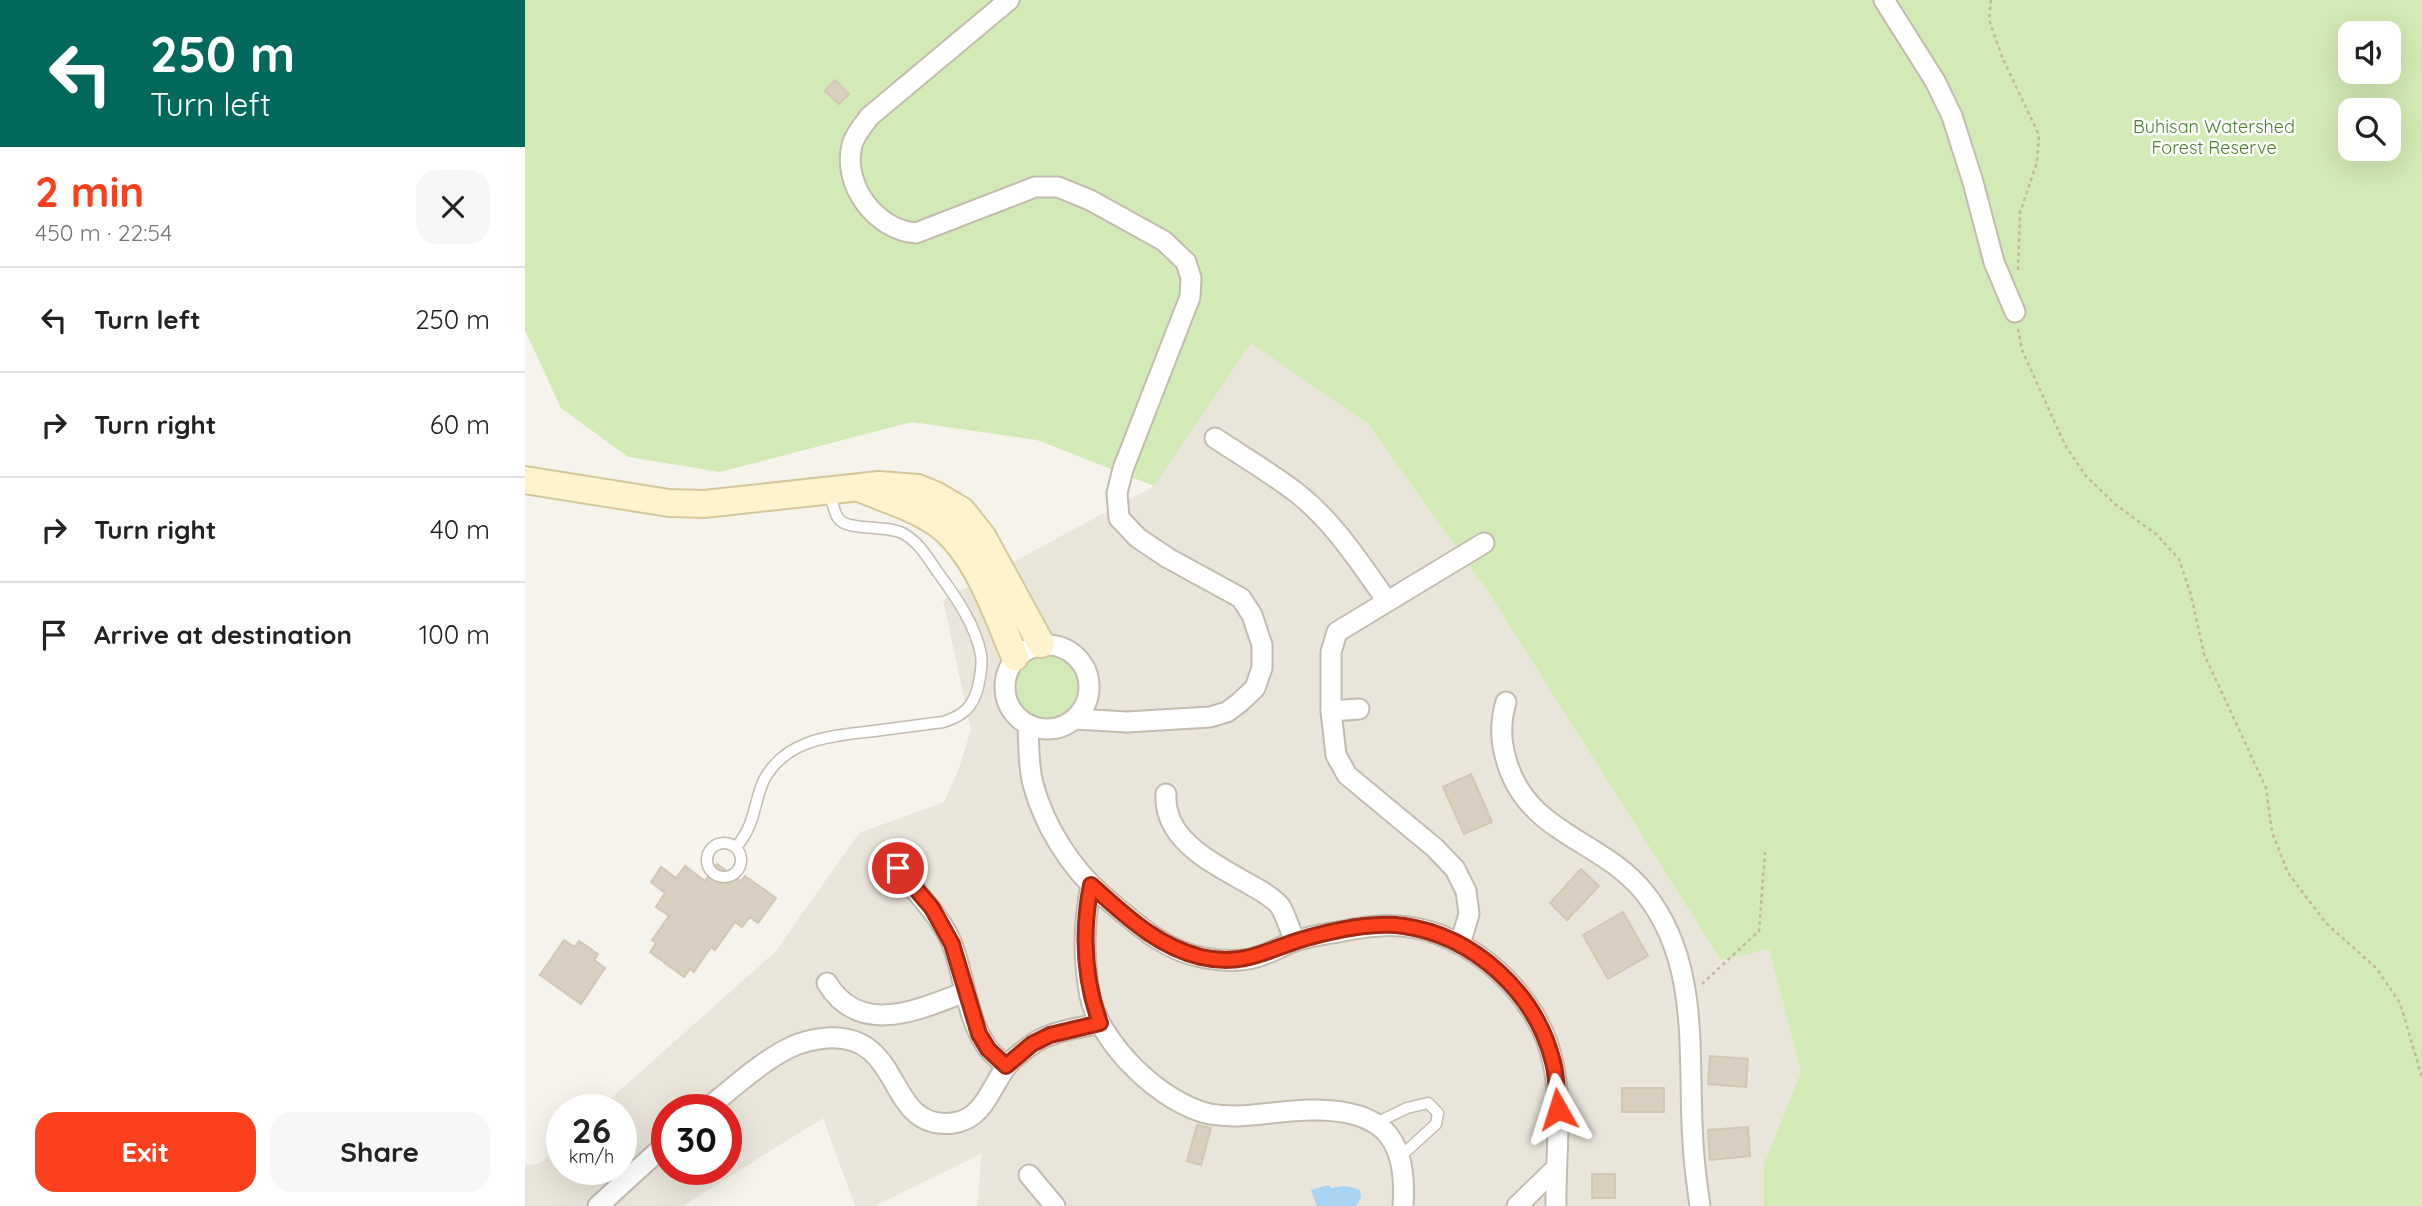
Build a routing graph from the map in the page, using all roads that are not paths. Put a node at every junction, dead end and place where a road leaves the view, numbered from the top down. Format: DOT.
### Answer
graph roads {
  1 [pos="1009,0"];
  2 [pos="1884,0"];
  3 [pos="2015,312"];
  4 [pos="1215,438"];
  5 [pos="525,480"];
  6 [pos="859,488"];
  7 [pos="829,490"];
  8 [pos="1484,543"];
  9 [pos="1387,601"];
  10 [pos="1041,644"];
  11 [pos="1015,657"];
  12 [pos="1506,702"];
  13 [pos="1359,709"];
  14 [pos="1331,711"];
  15 [pos="1075,719"];
  16 [pos="1028,726"];
  17 [pos="1166,794"];
  18 [pos="736,847"];
  19 [pos="891,854"];
  20 [pos="1091,885"];
  21 [pos="1295,941"];
  22 [pos="1460,944"];
  23 [pos="827,983"];
  24 [pos="965,992"];
  25 [pos="1100,1023"];
  26 [pos="1006,1066"];
  27 [pos="727,1094"];
  28 [pos="1375,1123"];
  29 [pos="1401,1156"];
  30 [pos="651,1158"];
  31 [pos="1555,1169"];
  32 [pos="1029,1175"];
  33 [pos="598,1206"];
  34 [pos="1055,1206"];
  35 [pos="1403,1206"];
  36 [pos="1517,1206"];
  37 [pos="1556,1206"];
  38 [pos="1700,1206"];
  1 -- 15 [label="street"];
  2 -- 3 [label="street"];
  4 -- 9 [label="street"];
  5 -- 7 [label="street"];
  6 -- 7 [label="street"];
  6 -- 10 [label="street"];
  6 -- 11 [label="street"];
  7 -- 18 [label="lane"];
  8 -- 9 [label="street"];
  9 -- 14 [label="street"];
  10 -- 11 [label="street"];
  10 -- 15 [label="street"];
  11 -- 16 [label="street"];
  12 -- 38 [label="street"];
  13 -- 14 [label="street"];
  14 -- 22 [label="street"];
  15 -- 16 [label="street"];
  16 -- 20 [label="street"];
  17 -- 21 [label="street"];
  19 -- 24 [label="street"];
  20 -- 21 [label="street"];
  20 -- 25 [label="street"];
  21 -- 22 [label="street"];
  22 -- 31 [label="street"];
  23 -- 24 [label="street"];
  24 -- 26 [label="street"];
  25 -- 26 [label="street"];
  25 -- 28 [label="street"];
  26 -- 27 [label="street"];
  28 -- 29 [label="street"];
  28 -- 29 [label="lane"];
  29 -- 35 [label="street"];
  30 -- 33 [label="street"];
  31 -- 36 [label="street"];
  31 -- 37 [label="street"];
  32 -- 34 [label="street"];
}
